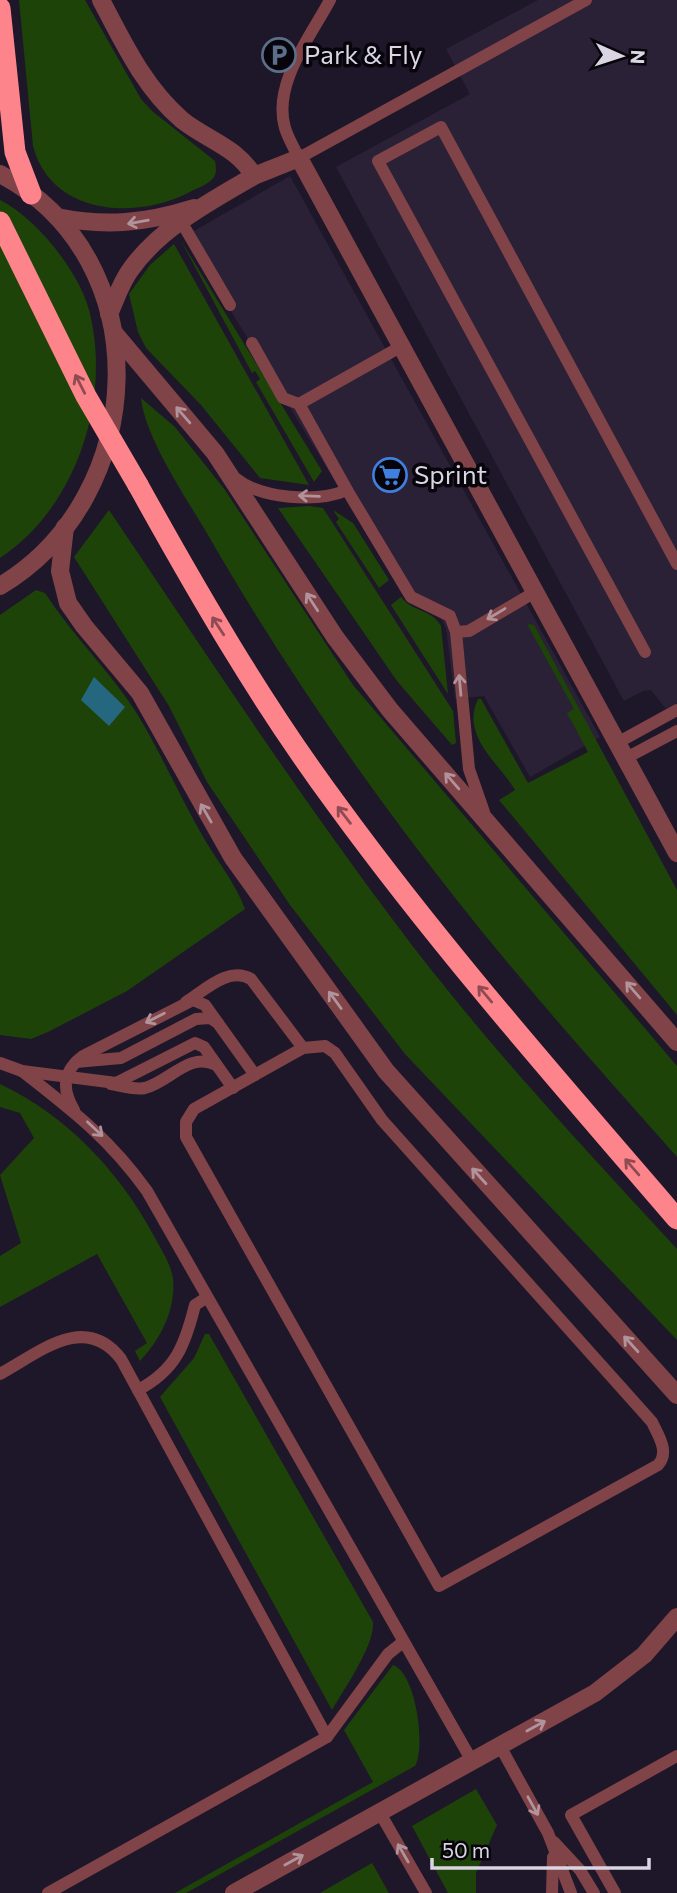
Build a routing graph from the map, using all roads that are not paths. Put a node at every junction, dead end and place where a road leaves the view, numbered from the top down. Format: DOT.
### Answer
graph roads {
  1 [pos="101,0"];
  2 [pos="338,0"];
  3 [pos="586,0"];
  4 [pos="327,6"];
  5 [pos="0,8"];
  6 [pos="299,158"];
  7 [pos="0,174"];
  8 [pos="254,176"];
  9 [pos="31,194"];
  10 [pos="204,205"];
  11 [pos="57,217"];
  12 [pos="0,222"];
  13 [pos="182,223"];
  14 [pos="230,305"];
  15 [pos="110,314"];
  16 [pos="115,334"];
  17 [pos="252,343"];
  18 [pos="402,346"];
  19 [pos="299,404"];
  20 [pos="230,474"];
  21 [pos="347,490"];
  22 [pos="65,527"];
  23 [pos="677,564"];
  24 [pos="0,586"];
  25 [pos="535,592"];
  26 [pos="456,632"];
  27 [pos="645,652"];
  28 [pos="677,710"];
  29 [pos="677,731"];
  30 [pos="622,750"];
  31 [pos="488,822"];
  32 [pos="677,853"];
  33 [pos="185,1002"];
  34 [pos="218,1023"];
  35 [pos="677,1042"];
  36 [pos="303,1048"];
  37 [pos="0,1063"];
  38 [pos="216,1065"];
  39 [pos="22,1071"];
  40 [pos="68,1071"];
  41 [pos="255,1076"];
  42 [pos="107,1083"];
  43 [pos="233,1088"];
  44 [pos="76,1113"];
  45 [pos="677,1219"];
  46 [pos="206,1297"];
  47 [pos="0,1374"];
  48 [pos="138,1391"];
  49 [pos="677,1395"];
  50 [pos="677,1617"];
  51 [pos="403,1642"];
  52 [pos="327,1737"];
  53 [pos="499,1746"];
  54 [pos="677,1756"];
  55 [pos="472,1761"];
  56 [pos="380,1813"];
  57 [pos="548,1833"];
  58 [pos="553,1846"];
  59 [pos="242,1891"];
  60 [pos="48,1893"];
  61 [pos="426,1893"];
  62 [pos="552,1893"];
  63 [pos="571,1893"];
  64 [pos="594,1893"];
  65 [pos="615,1893"];
  1 -- 8 [label="street"];
  2 -- 4 [label="lane"];
  3 -- 6 [label="lane"];
  4 -- 6 [label="lane"];
  5 -- 9 [label="highway"];
  6 -- 8 [label="street"];
  6 -- 18 [label="street"];
  7 -- 9 [label="street"];
  8 -- 10 [label="street"];
  9 -- 11 [label="street"];
  10 -- 11 [label="street, one-way"];
  10 -- 13 [label="street"];
  11 -- 15 [label="street"];
  45 -- 12 [label="highway, one-way, bridge"];
  13 -- 14 [label="lane"];
  13 -- 15 [label="street"];
  15 -- 16 [label="street"];
  20 -- 16 [label="street, one-way"];
  16 -- 22 [label="street"];
  17 -- 19 [label="lane"];
  18 -- 19 [label="lane"];
  18 -- 25 [label="street"];
  19 -- 21 [label="lane"];
  21 -- 20 [label="lane, one-way"];
  31 -- 20 [label="street, one-way"];
  21 -- 26 [label="lane"];
  22 -- 24 [label="street"];
  49 -- 22 [label="street, one-way"];
  23 -- 27 [label="lane"];
  25 -- 26 [label="lane, one-way"];
  25 -- 30 [label="street"];
  31 -- 26 [label="lane, one-way"];
  28 -- 30 [label="lane"];
  29 -- 30 [label="lane"];
  30 -- 32 [label="street"];
  35 -- 31 [label="street, one-way"];
  33 -- 34 [label="lane"];
  33 -- 36 [label="lane"];
  33 -- 40 [label="lane, one-way"];
  34 -- 40 [label="lane"];
  34 -- 41 [label="lane"];
  36 -- 41 [label="lane"];
  36 -- 43 [label="lane"];
  37 -- 39 [label="lane"];
  38 -- 42 [label="lane"];
  38 -- 42 [label="lane"];
  38 -- 43 [label="lane"];
  39 -- 40 [label="lane"];
  39 -- 44 [label="lane"];
  40 -- 42 [label="lane"];
  40 -- 44 [label="lane"];
  41 -- 43 [label="lane"];
  44 -- 46 [label="lane, one-way"];
  46 -- 48 [label="lane"];
  46 -- 51 [label="lane"];
  47 -- 48 [label="lane"];
  48 -- 52 [label="lane"];
  53 -- 50 [label="street, one-way"];
  51 -- 52 [label="lane"];
  51 -- 55 [label="lane"];
  52 -- 60 [label="lane"];
  53 -- 55 [label="street"];
  53 -- 57 [label="lane, one-way"];
  54 -- 65 [label="lane"];
  55 -- 56 [label="street"];
  59 -- 56 [label="street, one-way"];
  61 -- 56 [label="lane, one-way"];
  57 -- 58 [label="lane"];
  57 -- 64 [label="lane"];
  58 -- 62 [label="lane"];
  58 -- 63 [label="lane"];
}
